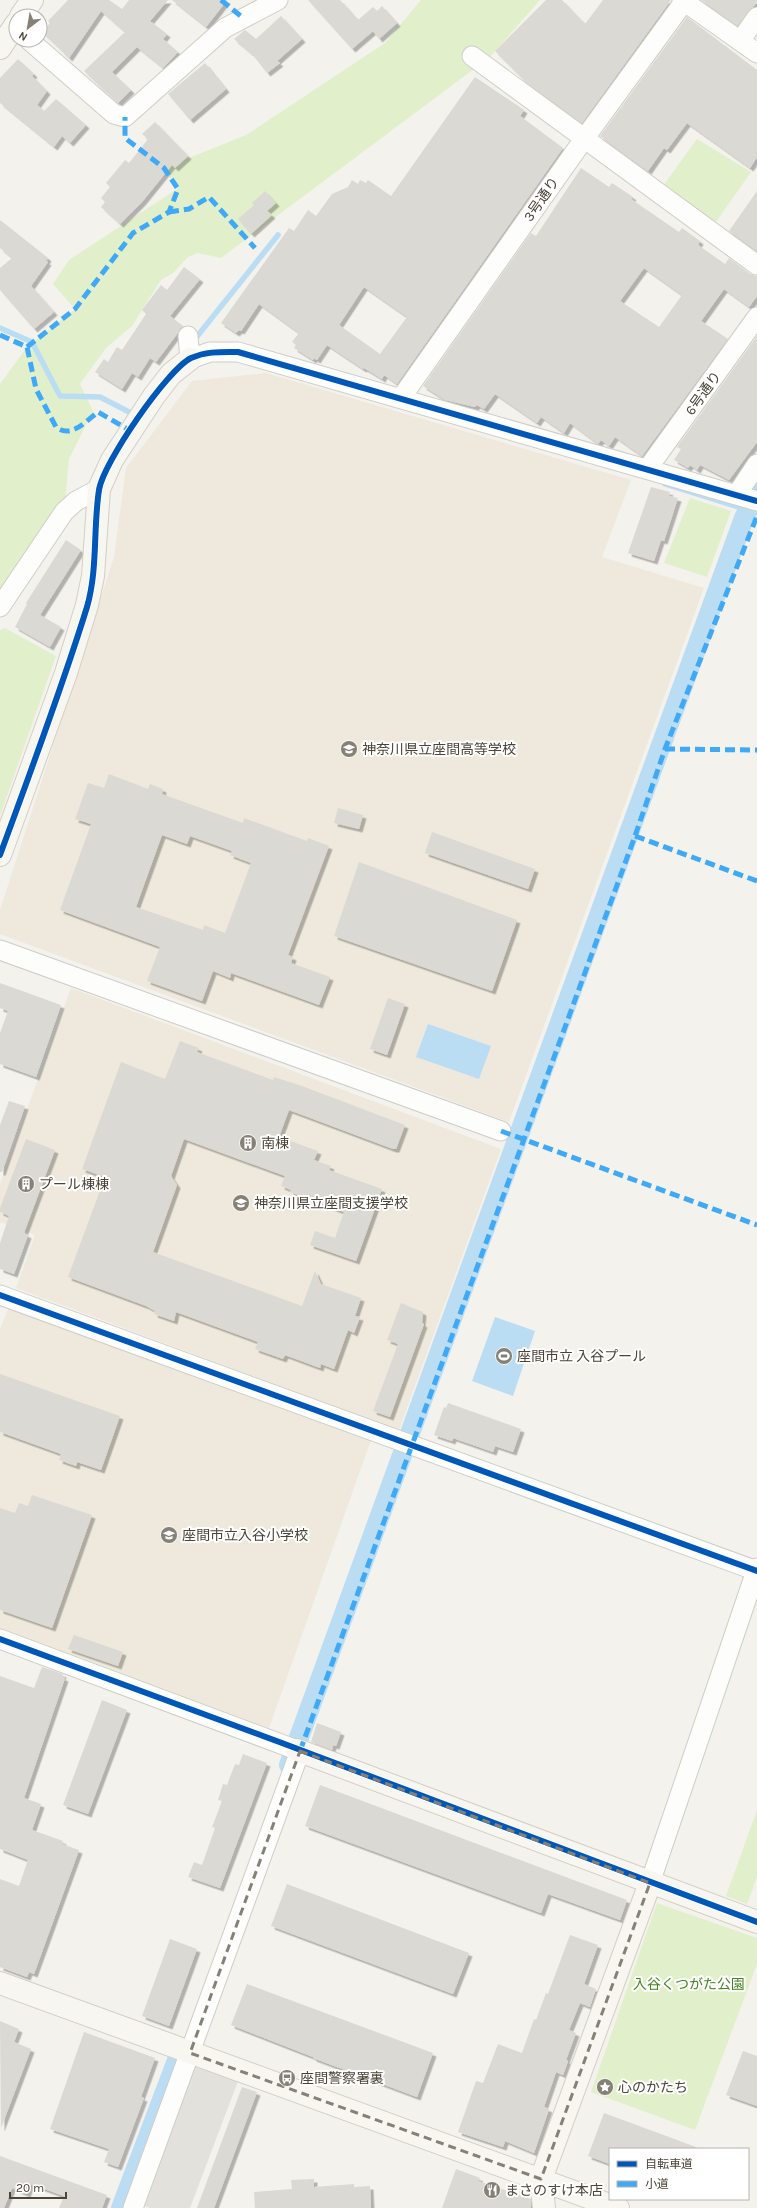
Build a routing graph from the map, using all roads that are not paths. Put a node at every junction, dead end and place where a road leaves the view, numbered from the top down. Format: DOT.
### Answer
graph roads {
  1 [pos="278,0"];
  2 [pos="683,1"];
  3 [pos="757,17"];
  4 [pos="8,39"];
  5 [pos="740,41"];
  6 [pos="0,48"];
  7 [pos="42,48"];
  8 [pos="757,53"];
  9 [pos="472,56"];
  10 [pos="584,139"];
  11 [pos="757,265"];
  12 [pos="757,317"];
  13 [pos="188,336"];
  14 [pos="190,359"];
  15 [pos="401,398"];
  16 [pos="757,464"];
  17 [pos="648,468"];
  18 [pos="99,489"];
  19 [pos="745,497"];
  20 [pos="0,607"];
  21 [pos="0,855"];
  22 [pos="0,950"];
  23 [pos="501,1131"];
  24 [pos="0,1295"];
  25 [pos="757,1570"];
  26 [pos="0,1639"];
  27 [pos="293,1748"];
  28 [pos="650,1883"];
  29 [pos="757,1922"];
  30 [pos="0,1983"];
  31 [pos="188,2052"];
  32 [pos="541,2179"];
  33 [pos="133,2208"];
  34 [pos="544,2208"];
  35 [pos="618,2208"];
  1 -- 7 [label="street"];
  2 -- 5 [label="street"];
  2 -- 10 [label="street, 3号通り"];
  3 -- 5 [label="street"];
  4 -- 6 [label="street"];
  5 -- 8 [label="street"];
  9 -- 10 [label="street"];
  10 -- 11 [label="street"];
  10 -- 15 [label="street, 3号通り"];
  12 -- 17 [label="street, 6号通り"];
  13 -- 14 [label="street"];
  14 -- 15 [label="street"];
  14 -- 18 [label="street"];
  15 -- 17 [label="street"];
  16 -- 19 [label="street"];
  17 -- 19 [label="street"];
  18 -- 20 [label="street"];
  18 -- 21 [label="street"];
  22 -- 23 [label="street"];
  24 -- 25 [label="street"];
  25 -- 28 [label="street"];
  26 -- 27 [label="street"];
  27 -- 28 [label="street"];
  27 -- 31 [label="street"];
  28 -- 29 [label="street"];
  28 -- 32 [label="street"];
  30 -- 31 [label="street"];
  31 -- 32 [label="street"];
  31 -- 33 [label="street"];
  32 -- 34 [label="street"];
  32 -- 35 [label="street"];
}
